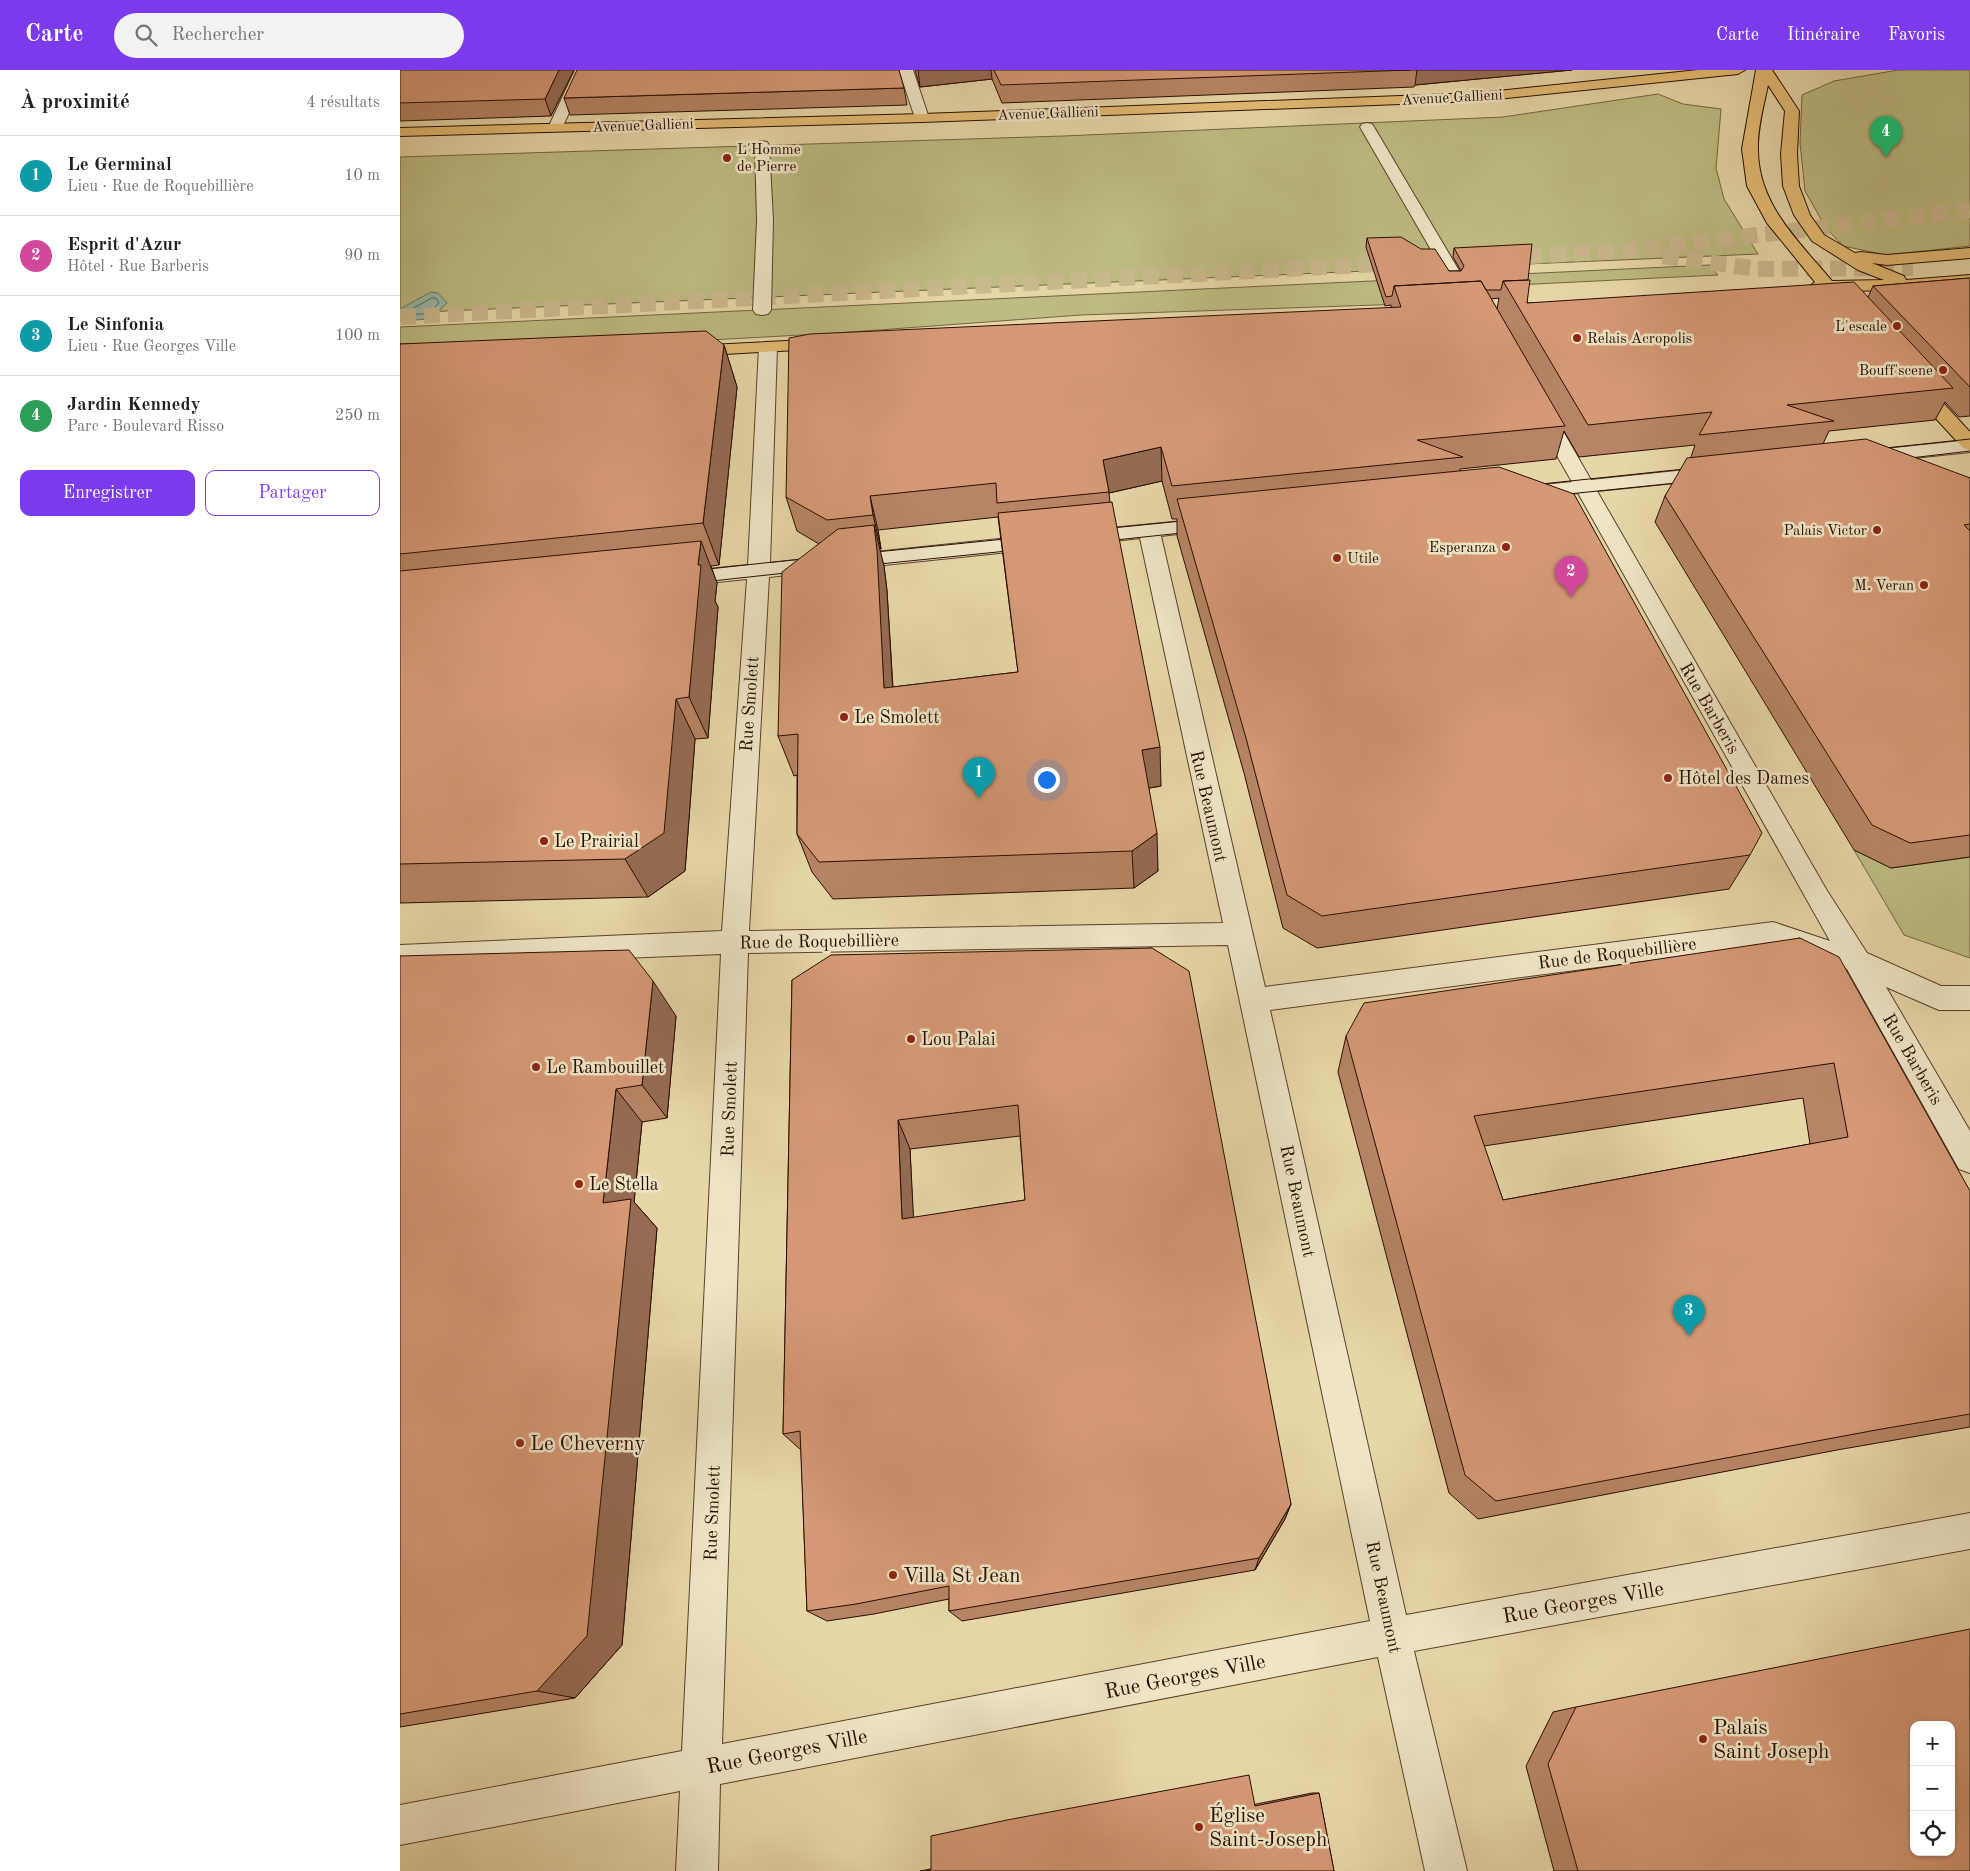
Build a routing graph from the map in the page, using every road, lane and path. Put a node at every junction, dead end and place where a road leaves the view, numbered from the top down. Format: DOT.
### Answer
graph roads {
  1 [pos="582,70"];
  2 [pos="906,70"];
  3 [pos="1738,70"];
  4 [pos="1764,70"];
  5 [pos="1698,72"];
  6 [pos="922,118"];
  7 [pos="1367,127"];
  8 [pos="554,128"];
  9 [pos="400,132"];
  10 [pos="762,145"];
  11 [pos="1839,250"];
  12 [pos="1970,253"];
  13 [pos="1970,263"];
  14 [pos="1454,274"];
  15 [pos="1911,276"];
  16 [pos="1970,280"];
  17 [pos="1826,285"];
  18 [pos="1798,286"];
  19 [pos="1845,308"];
  20 [pos="762,310"];
  21 [pos="842,343"];
  22 [pos="768,347"];
  23 [pos="668,352"];
  24 [pos="1904,372"];
  25 [pos="1533,398"];
  26 [pos="1970,445"];
  27 [pos="1851,458"];
  28 [pos="1732,471"];
  29 [pos="1584,486"];
  30 [pos="1505,494"];
  31 [pos="1238,522"];
  32 [pos="1148,531"];
  33 [pos="757,570"];
  34 [pos="658,581"];
  35 [pos="1238,934"];
  36 [pos="735,942"];
  37 [pos="400,956"];
  38 [pos="1857,961"];
  39 [pos="1970,998"];
  40 [pos="1254,1000"];
  41 [pos="1970,1159"];
  42 [pos="1970,1531"];
  43 [pos="1392,1636"];
  44 [pos="702,1767"];
  45 [pos="400,1825"];
  46 [pos="697,1871"];
  47 [pos="1446,1871"];
  1 -- 8 [label="street"];
  2 -- 6 [label="street"];
  3 -- 5 [label="main road, Avenue Gallieni"];
  4 -- 11 [label="main road"];
  4 -- 17 [label="main road"];
  5 -- 6 [label="main road, Avenue Gallieni"];
  6 -- 8 [label="main road, Avenue Gallieni"];
  7 -- 14 [label="street"];
  8 -- 9 [label="main road, Avenue Gallieni"];
  10 -- 20 [label="street"];
  11 -- 12 [label="main road"];
  11 -- 15 [label="main road"];
  13 -- 15 [label="main road"];
  15 -- 16 [label="main road"];
  15 -- 17 [label="main road"];
  17 -- 18 [label="main road"];
  17 -- 19 [label="main road"];
  21 -- 22 [label="main road"];
  22 -- 23 [label="main road"];
  22 -- 33 [label="street, Rue Smolett"];
  24 -- 26 [label="main road"];
  25 -- 29 [label="street, Rue Barberis"];
  26 -- 27 [label="street"];
  28 -- 29 [label="street"];
  29 -- 30 [label="street"];
  29 -- 38 [label="street, Rue Barberis"];
  31 -- 32 [label="street"];
  32 -- 33 [label="street"];
  32 -- 35 [label="street, Rue Beaumont"];
  33 -- 34 [label="street"];
  33 -- 36 [label="street, Rue Smolett"];
  35 -- 36 [label="street, Rue de Roquebillière"];
  35 -- 40 [label="street, Rue Beaumont"];
  36 -- 37 [label="street, Rue de Roquebillière"];
  36 -- 44 [label="street, Rue Smolett"];
  38 -- 39 [label="street, Rue de Roquebillière"];
  38 -- 40 [label="street, Rue de Roquebillière"];
  38 -- 41 [label="street, Rue Barberis"];
  40 -- 43 [label="street, Rue Beaumont"];
  42 -- 43 [label="street, Rue Georges Ville"];
  43 -- 44 [label="street, Rue Georges Ville"];
  43 -- 47 [label="street, Rue Beaumont"];
  44 -- 45 [label="street, Rue Georges Ville"];
  44 -- 46 [label="street, Rue Smolett"];
}
